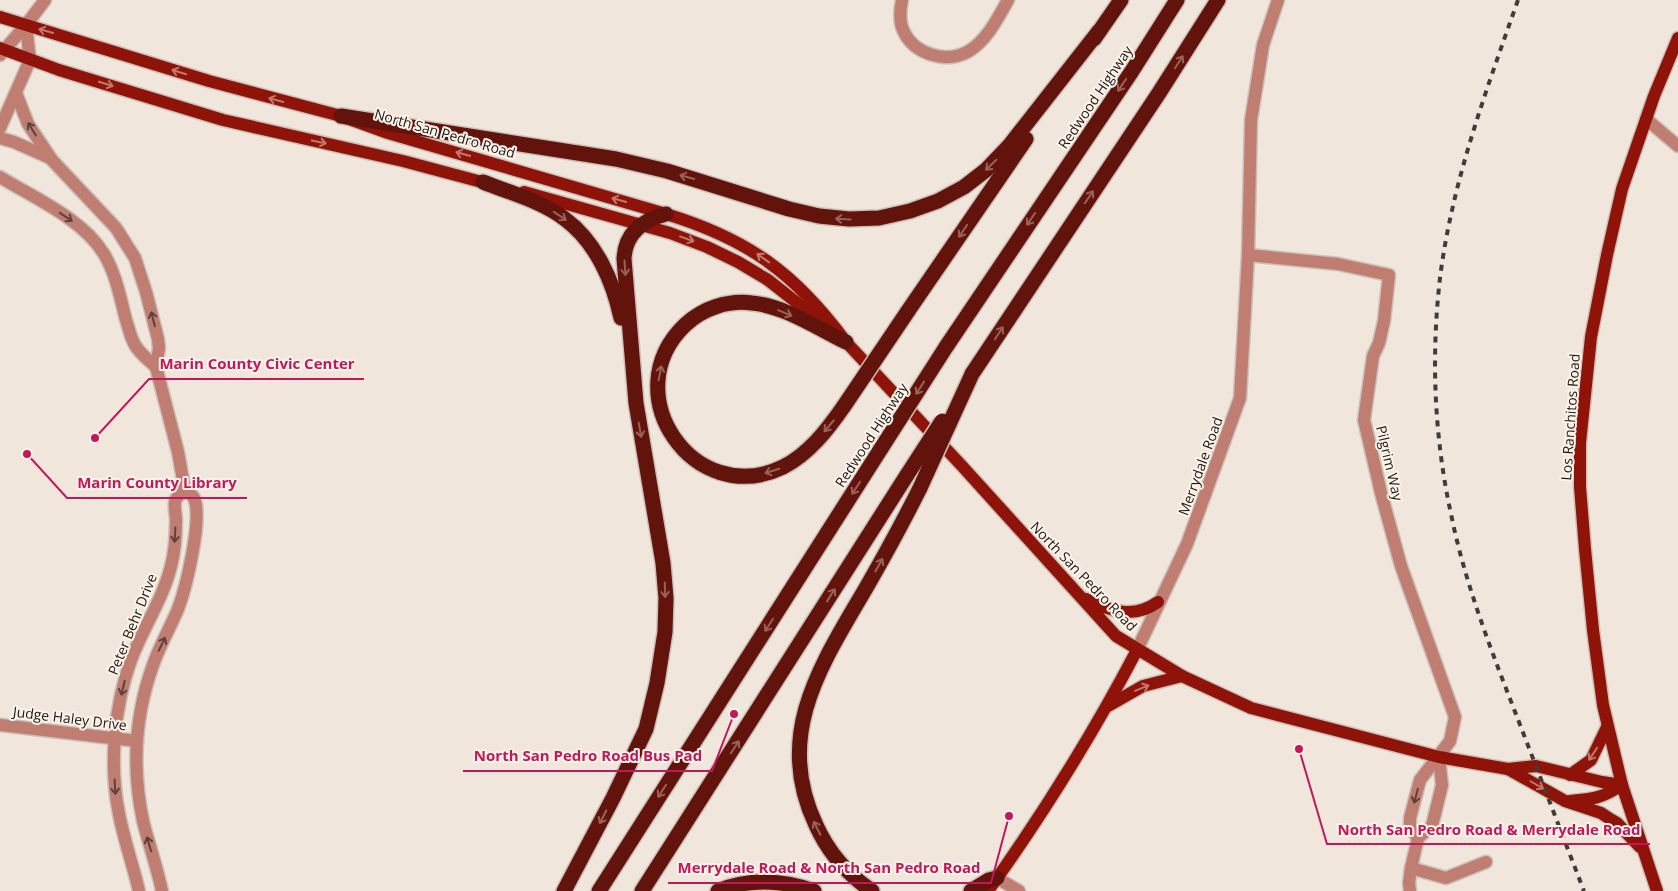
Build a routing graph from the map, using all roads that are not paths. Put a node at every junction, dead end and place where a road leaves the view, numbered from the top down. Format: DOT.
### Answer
graph roads {
  1 [pos="45,0"];
  2 [pos="902,0"];
  3 [pos="1008,0"];
  4 [pos="1121,0"];
  5 [pos="1177,0"];
  6 [pos="1218,0"];
  7 [pos="1278,0"];
  8 [pos="0,17"];
  9 [pos="26,25"];
  10 [pos="1099,32"];
  11 [pos="1678,38"];
  12 [pos="1,51"];
  13 [pos="30,60"];
  14 [pos="16,93"];
  15 [pos="340,116"];
  16 [pos="1646,119"];
  17 [pos="0,128"];
  18 [pos="0,138"];
  19 [pos="1678,146"];
  20 [pos="52,160"];
  21 [pos="0,177"];
  22 [pos="484,182"];
  23 [pos="666,214"];
  24 [pos="641,225"];
  25 [pos="1248,256"];
  26 [pos="846,342"];
  27 [pos="156,367"];
  28 [pos="972,374"];
  29 [pos="636,403"];
  30 [pos="185,491"];
  31 [pos="1078,594"];
  32 [pos="1158,602"];
  33 [pos="1137,650"];
  34 [pos="1182,676"];
  35 [pos="1106,708"];
  36 [pos="0,725"];
  37 [pos="1607,726"];
  38 [pos="116,738"];
  39 [pos="137,741"];
  40 [pos="1439,758"];
  41 [pos="1508,769"];
  42 [pos="1570,775"];
  43 [pos="1622,785"];
  44 [pos="1565,801"];
  45 [pos="1418,838"];
  46 [pos="1643,850"];
  47 [pos="1486,862"];
  48 [pos="1410,868"];
  49 [pos="997,878"];
  50 [pos="139,891"];
  51 [pos="162,891"];
  52 [pos="564,891"];
  53 [pos="598,891"];
  54 [pos="642,891"];
  55 [pos="718,891"];
  56 [pos="814,891"];
  57 [pos="872,891"];
  58 [pos="971,891"];
  59 [pos="988,891"];
  60 [pos="1019,891"];
  61 [pos="1410,891"];
  62 [pos="1658,891"];
  1 -- 9 [label="street"];
  2 -- 3 [label="street"];
  4 -- 10 [label="highway"];
  5 -- 53 [label="highway, Redwood Highway, one-way, bridge"];
  28 -- 6 [label="highway, one-way"];
  7 -- 25 [label="street, Merrydale Road"];
  8 -- 9 [label="main road, North San Pedro Road"];
  9 -- 12 [label="street"];
  9 -- 13 [label="street"];
  15 -- 9 [label="main road, North San Pedro Road, one-way"];
  10 -- 15 [label="highway, one-way"];
  10 -- 26 [label="highway, one-way, bridge"];
  11 -- 16 [label="main road, Los Ranchitos Road"];
  12 -- 13 [label="main road, North San Pedro Road"];
  13 -- 14 [label="street"];
  13 -- 22 [label="main road, North San Pedro Road, one-way"];
  14 -- 17 [label="street"];
  20 -- 14 [label="street, one-way"];
  23 -- 15 [label="main road, North San Pedro Road, one-way"];
  16 -- 19 [label="street"];
  16 -- 37 [label="main road, Los Ranchitos Road"];
  18 -- 20 [label="street"];
  27 -- 20 [label="street, one-way"];
  21 -- 27 [label="street, one-way"];
  22 -- 24 [label="main road, North San Pedro Road"];
  22 -- 29 [label="highway, one-way"];
  23 -- 24 [label="highway"];
  26 -- 23 [label="main road, North San Pedro Road, one-way"];
  24 -- 26 [label="main road, North San Pedro Road, one-way"];
  24 -- 29 [label="highway, one-way"];
  25 -- 32 [label="street, Merrydale Road"];
  25 -- 40 [label="street, Pilgrim Way"];
  26 -- 31 [label="main road, North San Pedro Road"];
  27 -- 30 [label="street"];
  54 -- 28 [label="highway, one-way, bridge"];
  57 -- 28 [label="highway, one-way, bridge"];
  29 -- 52 [label="highway, one-way"];
  30 -- 38 [label="street, Peter Behr Drive, one-way"];
  39 -- 30 [label="street, one-way"];
  31 -- 32 [label="main road"];
  31 -- 33 [label="main road, North San Pedro Road"];
  32 -- 33 [label="street, Merrydale Road"];
  33 -- 34 [label="main road, North San Pedro Road"];
  33 -- 35 [label="main road, Merrydale Road"];
  35 -- 34 [label="main road, one-way"];
  34 -- 40 [label="main road, North San Pedro Road"];
  35 -- 49 [label="main road, Merrydale Road"];
  36 -- 38 [label="street, Judge Haley Drive"];
  37 -- 42 [label="main road, one-way"];
  37 -- 43 [label="main road, Los Ranchitos Road"];
  38 -- 39 [label="street, Judge Haley Drive"];
  38 -- 50 [label="street, Peter Behr Drive, one-way"];
  51 -- 39 [label="street, one-way"];
  40 -- 41 [label="main road, North San Pedro Road"];
  40 -- 45 [label="street"];
  40 -- 45 [label="street, one-way"];
  41 -- 42 [label="main road, North San Pedro Road"];
  41 -- 44 [label="main road, North San Pedro Road, one-way"];
  42 -- 43 [label="main road, North San Pedro Road"];
  43 -- 44 [label="main road"];
  43 -- 46 [label="main road, Los Ranchitos Road"];
  44 -- 46 [label="main road, North San Pedro Road"];
  45 -- 48 [label="street"];
  46 -- 62 [label="main road, Los Ranchitos Road"];
  47 -- 48 [label="street"];
  48 -- 61 [label="street"];
  49 -- 58 [label="highway"];
  49 -- 59 [label="main road, Merrydale Road"];
  49 -- 60 [label="street"];
  55 -- 56 [label="highway"];
}
